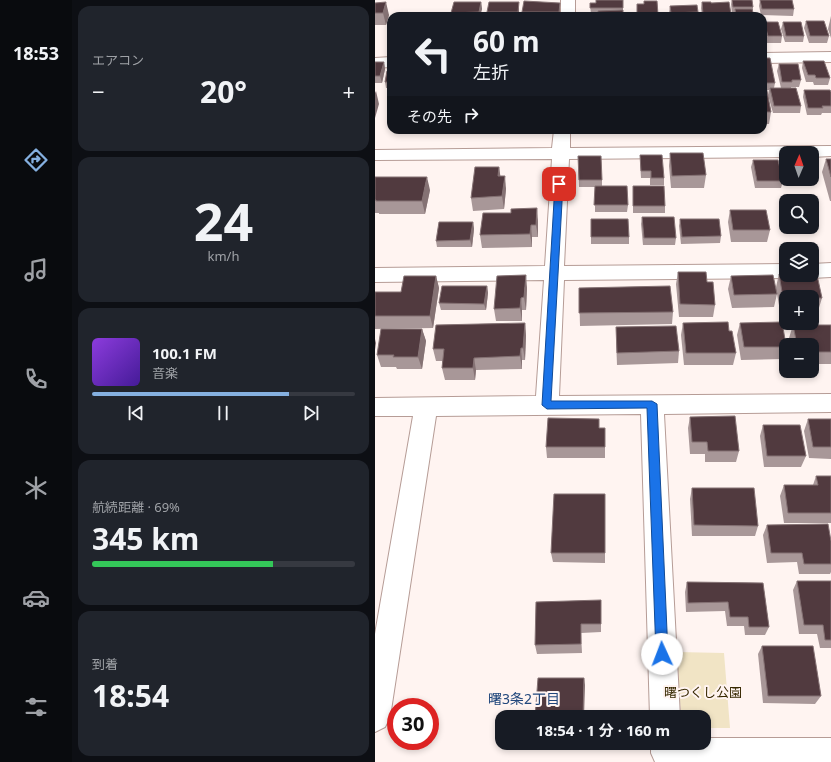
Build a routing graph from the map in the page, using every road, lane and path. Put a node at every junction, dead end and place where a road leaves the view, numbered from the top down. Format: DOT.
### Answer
graph roads {
  1 [pos="568,0"];
  2 [pos="568,12"];
  3 [pos="831,57"];
  4 [pos="767,58"];
  5 [pos="387,62"];
  6 [pos="375,63"];
  7 [pos="562,134"];
  8 [pos="831,151"];
  9 [pos="561,154"];
  10 [pos="375,155"];
  11 [pos="831,270"];
  12 [pos="779,271"];
  13 [pos="819,271"];
  14 [pos="554,274"];
  15 [pos="375,275"];
  16 [pos="831,402"];
  17 [pos="652,404"];
  18 [pos="547,405"];
  19 [pos="426,406"];
  20 [pos="375,407"];
  21 [pos="665,710"];
  22 [pos="375,717"];
  23 [pos="666,750"];
  24 [pos="831,753"];
  1 -- 2 [label="street"];
  3 -- 4 [label="street"];
  5 -- 6 [label="street"];
  7 -- 9 [label="street"];
  8 -- 9 [label="street"];
  9 -- 10 [label="street"];
  9 -- 14 [label="street"];
  11 -- 13 [label="street"];
  12 -- 14 [label="street"];
  14 -- 15 [label="street"];
  14 -- 18 [label="street"];
  16 -- 17 [label="street"];
  17 -- 18 [label="street"];
  17 -- 21 [label="street"];
  18 -- 19 [label="street"];
  19 -- 20 [label="street"];
  19 -- 22 [label="street"];
  23 -- 24 [label="street"];
}
